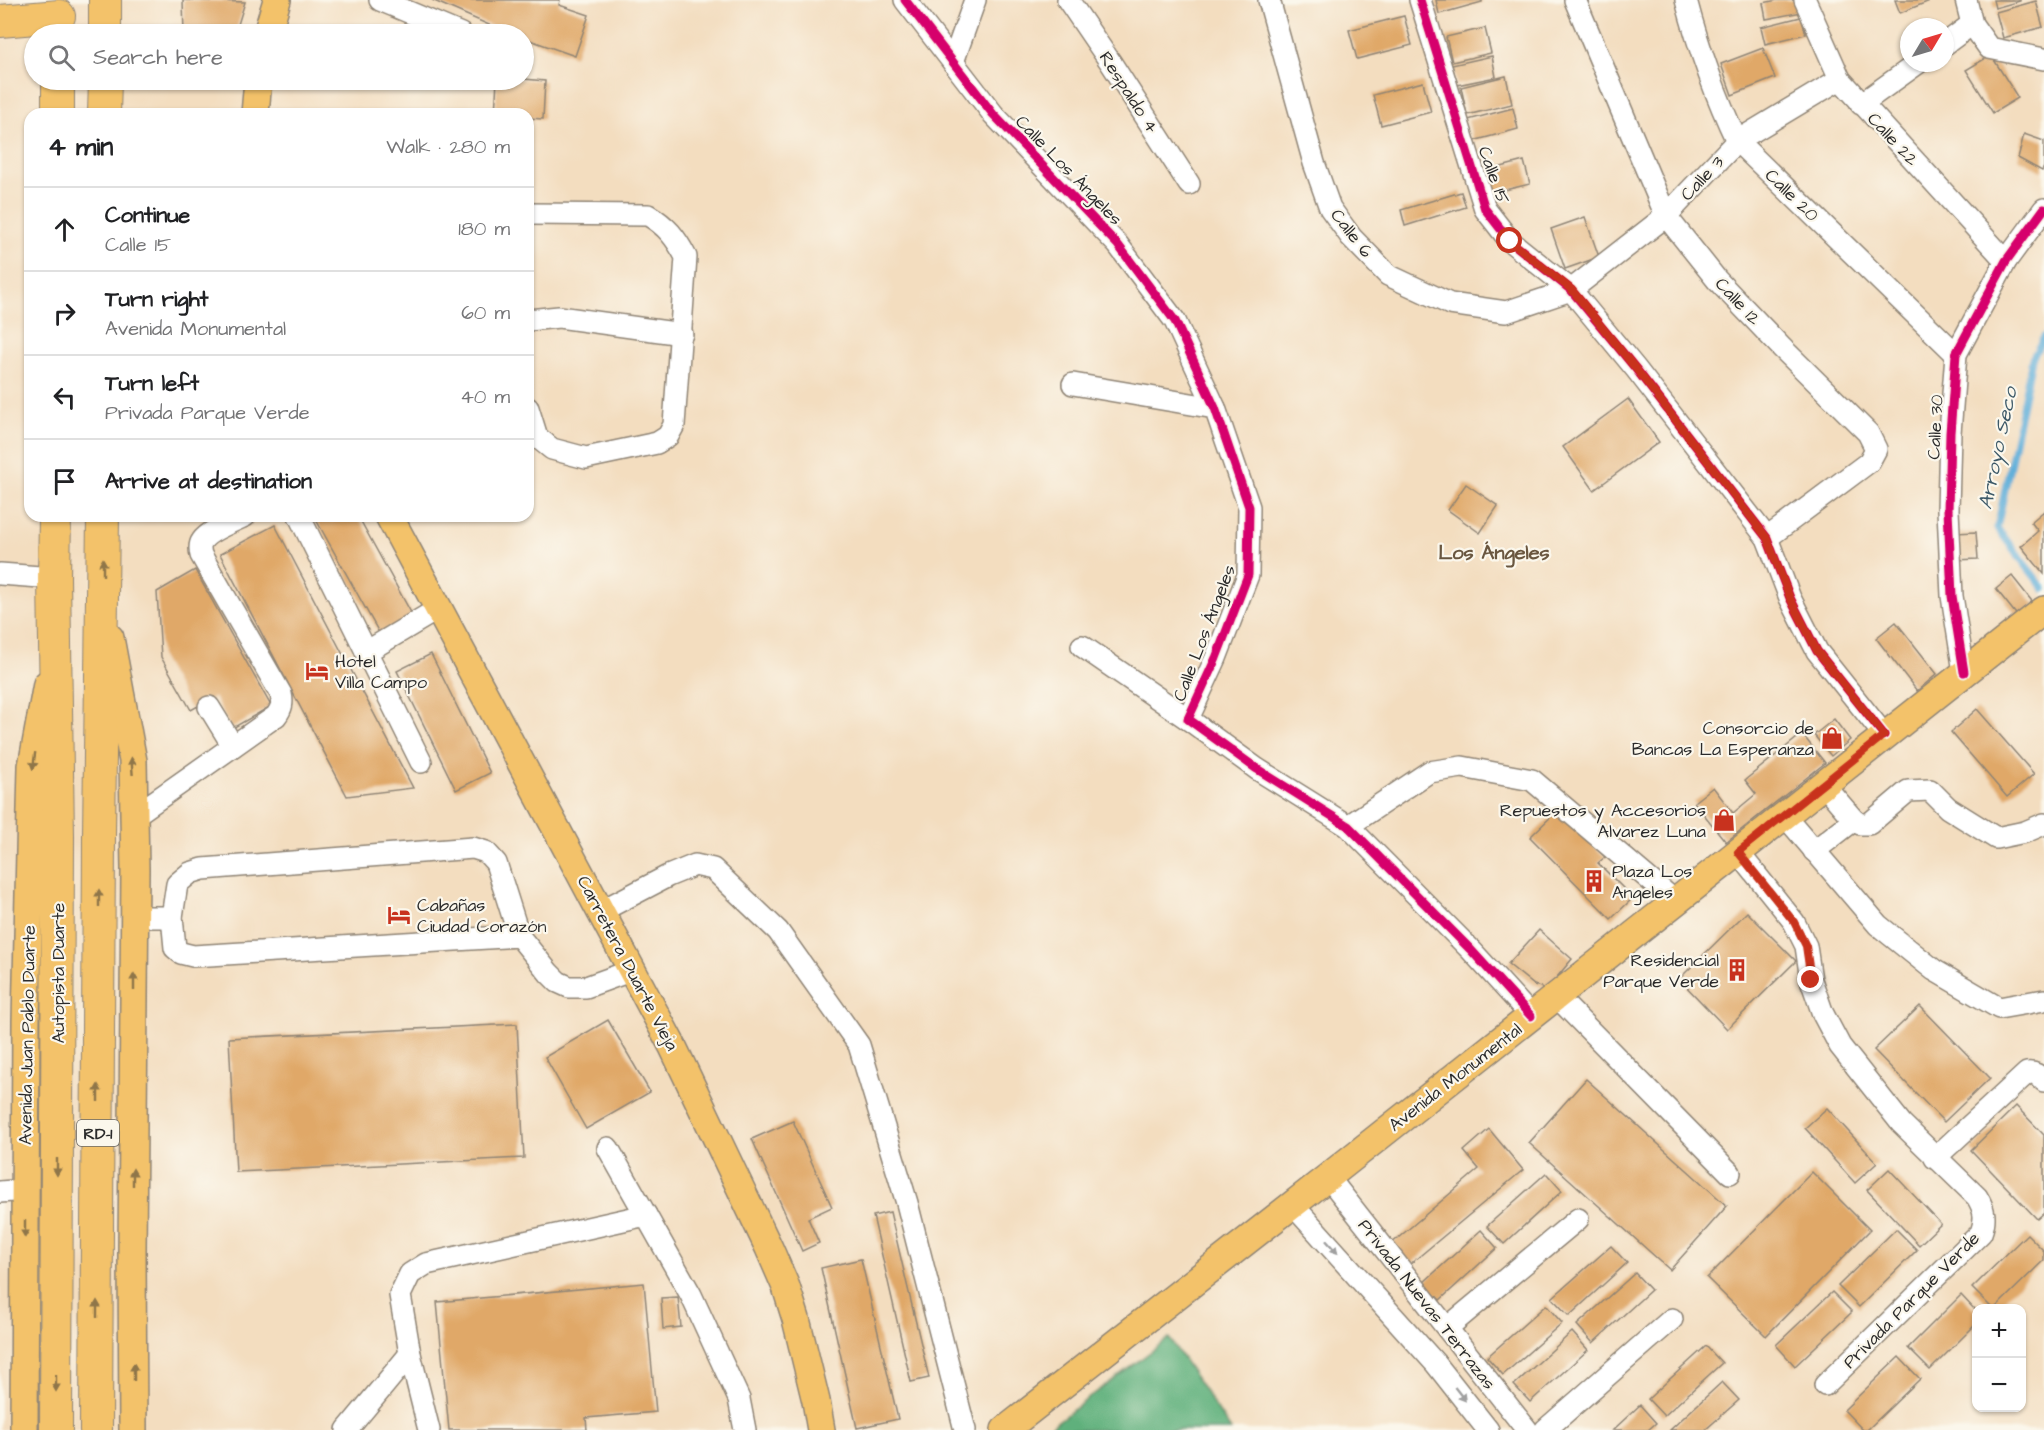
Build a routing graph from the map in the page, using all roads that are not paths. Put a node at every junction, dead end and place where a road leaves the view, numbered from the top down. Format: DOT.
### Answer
graph roads {
  1 [pos="105,0"];
  2 [pos="277,0"];
  3 [pos="380,0"];
  4 [pos="904,0"];
  5 [pos="975,0"];
  6 [pos="1068,0"];
  7 [pos="1269,0"];
  8 [pos="1420,0"];
  9 [pos="1575,0"];
  10 [pos="1686,0"];
  11 [pos="1804,0"];
  12 [pos="1966,0"];
  13 [pos="59,17"];
  14 [pos="0,21"];
  15 [pos="105,24"];
  16 [pos="270,24"];
  17 [pos="437,24"];
  18 [pos="1972,24"];
  19 [pos="1954,37"];
  20 [pos="2044,59"];
  21 [pos="953,62"];
  22 [pos="1905,72"];
  23 [pos="1840,79"];
  24 [pos="58,90"];
  25 [pos="105,90"];
  26 [pos="257,90"];
  27 [pos="1861,104"];
  28 [pos="58,108"];
  29 [pos="104,108"];
  30 [pos="256,108"];
  31 [pos="1737,141"];
  32 [pos="1189,184"];
  33 [pos="2044,208"];
  34 [pos="534,214"];
  35 [pos="1666,216"];
  36 [pos="2006,261"];
  37 [pos="1572,290"];
  38 [pos="534,319"];
  39 [pos="682,334"];
  40 [pos="1956,354"];
  41 [pos="1073,384"];
  42 [pos="1215,408"];
  43 [pos="534,427"];
  44 [pos="56,522"];
  45 [pos="103,522"];
  46 [pos="233,522"];
  47 [pos="302,522"];
  48 [pos="392,522"];
  49 [pos="1767,538"];
  50 [pos="0,574"];
  51 [pos="54,578"];
  52 [pos="103,598"];
  53 [pos="438,609"];
  54 [pos="2042,612"];
  55 [pos="55,642"];
  56 [pos="1082,646"];
  57 [pos="366,652"];
  58 [pos="1964,672"];
  59 [pos="210,707"];
  60 [pos="1188,719"];
  61 [pos="1884,735"];
  62 [pos="233,746"];
  63 [pos="421,762"];
  64 [pos="1824,785"];
  65 [pos="134,816"];
  66 [pos="1785,816"];
  67 [pos="1854,820"];
  68 [pos="2044,824"];
  69 [pos="1348,826"];
  70 [pos="1814,850"];
  71 [pos="1738,852"];
  72 [pos="1676,902"];
  73 [pos="601,911"];
  74 [pos="134,917"];
  75 [pos="172,917"];
  76 [pos="519,936"];
  77 [pos="633,970"];
  78 [pos="1557,997"];
  79 [pos="2044,1000"];
  80 [pos="1531,1016"];
  81 [pos="2044,1081"];
  82 [pos="608,1148"];
  83 [pos="1935,1158"];
  84 [pos="1730,1173"];
  85 [pos="1328,1177"];
  86 [pos="12,1191"];
  87 [pos="1292,1204"];
  88 [pos="646,1215"];
  89 [pos="1578,1219"];
  90 [pos="1672,1318"];
  91 [pos="1447,1328"];
  92 [pos="411,1354"];
  93 [pos="1825,1385"];
  94 [pos="138,1428"];
  95 [pos="24,1430"];
  96 [pos="56,1430"];
  97 [pos="96,1430"];
  98 [pos="347,1430"];
  99 [pos="429,1430"];
  100 [pos="745,1430"];
  101 [pos="820,1430"];
  102 [pos="965,1430"];
  103 [pos="1005,1430"];
  104 [pos="1488,1430"];
  105 [pos="1527,1430"];
  106 [pos="1545,1430"];
  1 -- 15 [label="highway"];
  2 -- 16 [label="main road"];
  3 -- 17 [label="street"];
  4 -- 21 [label="street, Calle Los Ángeles"];
  5 -- 21 [label="street"];
  6 -- 32 [label="street, Respaldo 4"];
  7 -- 37 [label="street, Calle 6"];
  8 -- 37 [label="street, Calle 15"];
  9 -- 35 [label="street, Calle 12"];
  10 -- 31 [label="street, Calle 20"];
  11 -- 23 [label="street, Calle 22"];
  12 -- 18 [label="street"];
  13 -- 14 [label="highway"];
  18 -- 19 [label="street"];
  18 -- 20 [label="street"];
  21 -- 42 [label="street, Calle Los Ángeles"];
  22 -- 27 [label="street"];
  23 -- 27 [label="street, Calle 22"];
  23 -- 31 [label="street, Calle 3"];
  24 -- 28 [label="highway"];
  25 -- 29 [label="highway"];
  26 -- 30 [label="main road"];
  27 -- 36 [label="street, Calle 22"];
  31 -- 35 [label="street, Calle 3"];
  31 -- 40 [label="street, Calle 20"];
  33 -- 36 [label="street, Calle 30"];
  34 -- 39 [label="street"];
  35 -- 37 [label="street, Calle 3"];
  35 -- 49 [label="street, Calle 12"];
  36 -- 40 [label="street, Calle 30"];
  37 -- 49 [label="street, Calle 15"];
  38 -- 39 [label="street"];
  39 -- 43 [label="street"];
  40 -- 58 [label="street, Calle 30"];
  41 -- 42 [label="street"];
  42 -- 60 [label="street, Calle Los Ángeles"];
  44 -- 51 [label="highway, Autopista Duarte / RD-1"];
  52 -- 45 [label="highway, RD-1, one-way"];
  46 -- 62 [label="street"];
  47 -- 57 [label="street"];
  48 -- 53 [label="main road, Carretera Duarte Vieja"];
  49 -- 61 [label="street, Calle 15"];
  50 -- 51 [label="street"];
  51 -- 55 [label="highway, Autopista Duarte / RD-1"];
  65 -- 52 [label="main road, one-way"];
  97 -- 52 [label="highway, RD-1, one-way"];
  53 -- 57 [label="street"];
  53 -- 73 [label="main road, Carretera Duarte Vieja"];
  54 -- 58 [label="main road, Avenida Monumental"];
  55 -- 86 [label="main road, Avenida Juan Pablo Duarte, one-way"];
  55 -- 96 [label="highway, Autopista Duarte / RD-1, one-way"];
  56 -- 60 [label="street"];
  57 -- 63 [label="street"];
  58 -- 61 [label="main road, Avenida Monumental"];
  59 -- 62 [label="street"];
  60 -- 69 [label="street, Calle Los Ángeles"];
  61 -- 64 [label="main road, Avenida Monumental"];
  62 -- 65 [label="street"];
  64 -- 66 [label="main road, Avenida Monumental"];
  64 -- 67 [label="street"];
  65 -- 74 [label="main road"];
  66 -- 70 [label="street"];
  66 -- 71 [label="main road, Avenida Monumental"];
  67 -- 68 [label="street"];
  67 -- 70 [label="street"];
  69 -- 72 [label="street"];
  69 -- 80 [label="street, Calle Los Ángeles"];
  70 -- 79 [label="street"];
  71 -- 72 [label="main road, Avenida Monumental"];
  71 -- 83 [label="street, Privada Parque Verde"];
  72 -- 78 [label="main road, Avenida Monumental"];
  73 -- 77 [label="main road, Carretera Duarte Vieja"];
  73 -- 102 [label="street"];
  74 -- 75 [label="street"];
  94 -- 74 [label="main road, one-way"];
  75 -- 76 [label="street"];
  75 -- 76 [label="street"];
  76 -- 77 [label="street"];
  77 -- 101 [label="main road, Carretera Duarte Vieja"];
  78 -- 80 [label="main road, Avenida Monumental"];
  78 -- 84 [label="street"];
  80 -- 85 [label="main road, Avenida Monumental"];
  81 -- 83 [label="street"];
  82 -- 88 [label="street"];
  83 -- 93 [label="street, Privada Parque Verde"];
  85 -- 87 [label="main road, Avenida Monumental"];
  85 -- 91 [label="street, Privada Nuevas Terrazas"];
  86 -- 95 [label="main road, Avenida Juan Pablo Duarte, one-way"];
  87 -- 103 [label="main road, Avenida Monumental"];
  87 -- 104 [label="street, Privada Nuevas Terrazas, one-way"];
  88 -- 92 [label="street"];
  88 -- 100 [label="street"];
  89 -- 91 [label="street"];
  90 -- 106 [label="street"];
  91 -- 105 [label="street, Privada Nuevas Terrazas"];
  92 -- 98 [label="street"];
  92 -- 99 [label="street"];
}
